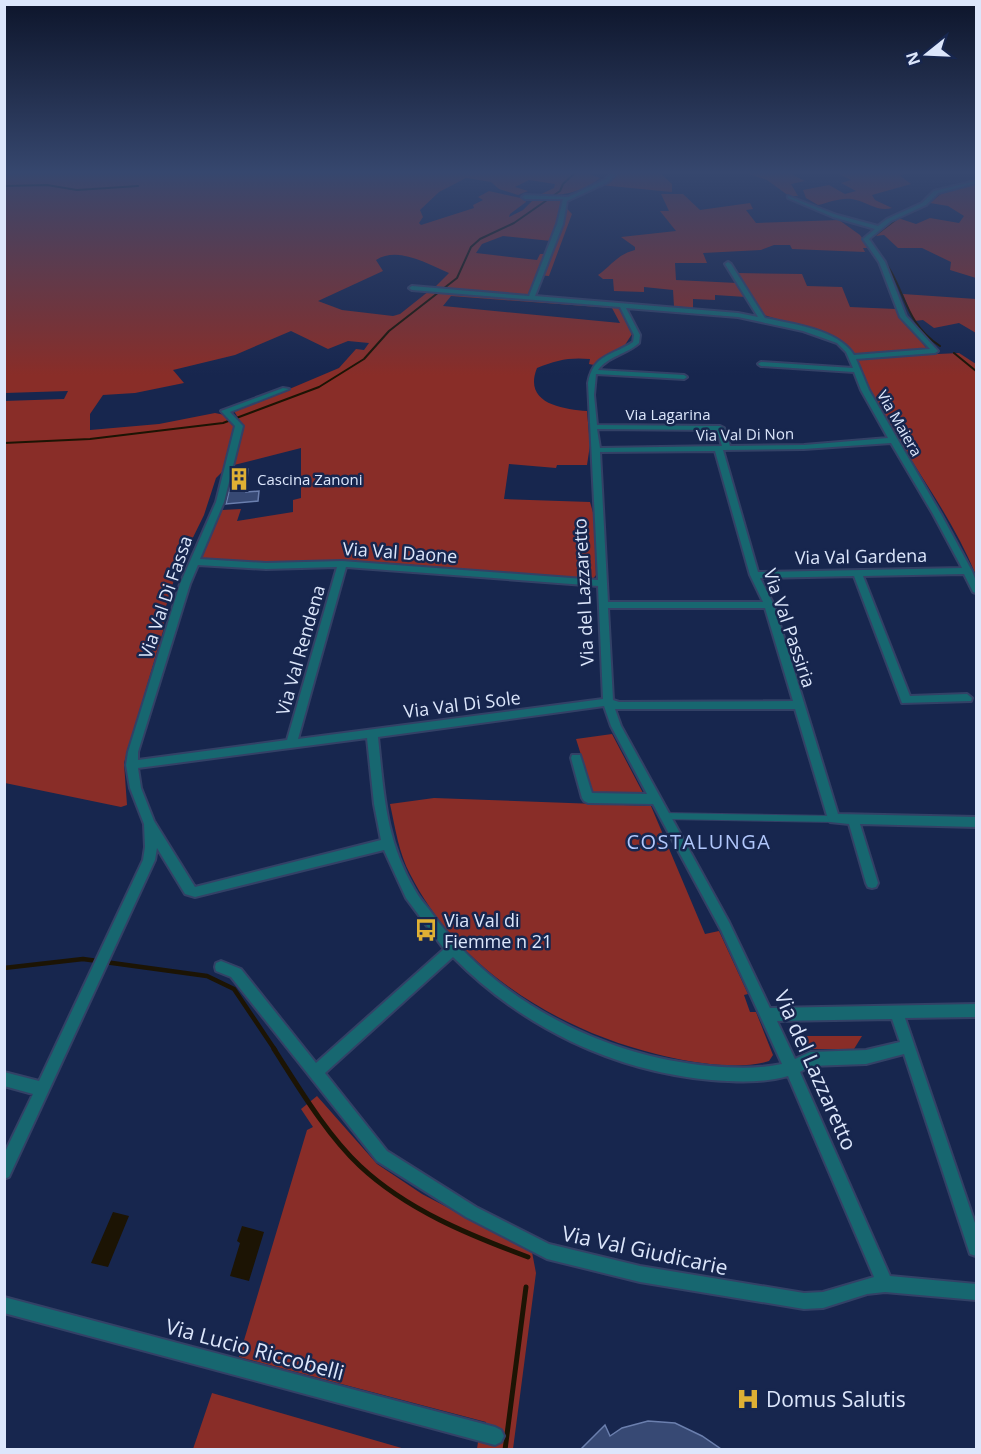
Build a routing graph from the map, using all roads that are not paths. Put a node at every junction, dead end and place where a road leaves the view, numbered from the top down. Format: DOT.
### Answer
graph roads {
  1 [pos="552,240"];
  2 [pos="867,240"];
  3 [pos="728,264"];
  4 [pos="421,280"];
  5 [pos="423,287"];
  6 [pos="412,288"];
  7 [pos="531,299"];
  8 [pos="622,305"];
  9 [pos="762,318"];
  10 [pos="633,346"];
  11 [pos="647,348"];
  12 [pos="851,357"];
  13 [pos="761,364"];
  14 [pos="857,370"];
  15 [pos="594,372"];
  16 [pos="684,377"];
  17 [pos="285,389"];
  18 [pos="594,427"];
  19 [pos="894,440"];
  20 [pos="722,448"];
  21 [pos="596,450"];
  22 [pos="195,562"];
  23 [pos="342,564"];
  24 [pos="968,571"];
  25 [pos="857,573"];
  26 [pos="754,575"];
  27 [pos="601,583"];
  28 [pos="976,590"];
  29 [pos="603,605"];
  30 [pos="769,605"];
  31 [pos="967,698"];
  32 [pos="608,702"];
  33 [pos="799,705"];
  34 [pos="372,733"];
  35 [pos="291,744"];
  36 [pos="576,758"];
  37 [pos="131,765"];
  38 [pos="654,799"];
  39 [pos="147,816"];
  40 [pos="664,816"];
  41 [pos="834,819"];
  42 [pos="854,819"];
  43 [pos="976,822"];
  44 [pos="387,844"];
  45 [pos="170,857"];
  46 [pos="149,861"];
  47 [pos="872,883"];
  48 [pos="453,949"];
  49 [pos="220,967"];
  50 [pos="976,1010"];
  51 [pos="896,1011"];
  52 [pos="768,1015"];
  53 [pos="909,1046"];
  54 [pos="792,1069"];
  55 [pos="315,1074"];
  56 [pos="4,1079"];
  57 [pos="42,1089"];
  58 [pos="4,1172"];
  59 [pos="976,1248"];
  60 [pos="885,1284"];
  61 [pos="976,1292"];
  62 [pos="4,1305"];
  63 [pos="495,1436"];
  1 -- 7 [label="street"];
  2 -- 12 [label="street"];
  3 -- 9 [label="street"];
  4 -- 5 [label="street"];
  5 -- 6 [label="street, Via Maiera"];
  5 -- 7 [label="street, Via Maiera"];
  7 -- 8 [label="street, Via Maiera"];
  8 -- 9 [label="street, Via Maiera"];
  8 -- 10 [label="street"];
  9 -- 12 [label="street, Via Maiera"];
  10 -- 11 [label="street"];
  10 -- 15 [label="street"];
  12 -- 14 [label="street, Via Maiera"];
  13 -- 14 [label="street"];
  14 -- 19 [label="street, Via Maiera"];
  15 -- 16 [label="street"];
  15 -- 18 [label="street, Via del Lazzaretto"];
  17 -- 22 [label="street, Via Val Di Fassa"];
  18 -- 20 [label="street, Via Lagarina"];
  18 -- 21 [label="street, Via del Lazzaretto"];
  19 -- 20 [label="street, Via Val Di Non"];
  19 -- 24 [label="street, Via Maiera"];
  20 -- 21 [label="street, Via Val Di Non"];
  20 -- 26 [label="street, Via Val Passiria"];
  21 -- 27 [label="street, Via del Lazzaretto"];
  22 -- 23 [label="street, Via Val Daone"];
  22 -- 37 [label="street, Via Val Di Fassa"];
  23 -- 27 [label="street, Via Val Daone"];
  23 -- 35 [label="street, Via Val Rendena"];
  24 -- 25 [label="street, Via Val Gardena"];
  24 -- 28 [label="street, Via Maiera"];
  25 -- 26 [label="street, Via Val Gardena"];
  25 -- 31 [label="street"];
  26 -- 30 [label="street, Via Val Passiria"];
  27 -- 29 [label="street, Via del Lazzaretto"];
  29 -- 30 [label="street"];
  29 -- 32 [label="street, Via del Lazzaretto"];
  30 -- 33 [label="street, Via Val Passiria"];
  32 -- 33 [label="street, Via Val Di Sole"];
  32 -- 34 [label="street, Via Val Di Sole"];
  32 -- 38 [label="street, Via del Lazzaretto"];
  33 -- 41 [label="street, Via Val Passiria"];
  34 -- 35 [label="street, Via Val Di Sole"];
  34 -- 44 [label="street"];
  35 -- 37 [label="street, Via Val Di Sole"];
  36 -- 38 [label="street"];
  37 -- 39 [label="street, Via Val Di Fassa"];
  38 -- 40 [label="street, Via del Lazzaretto"];
  39 -- 45 [label="street, Via Val Di Fassa"];
  39 -- 46 [label="street"];
  40 -- 41 [label="street"];
  40 -- 52 [label="street, Via del Lazzaretto"];
  41 -- 42 [label="street"];
  42 -- 43 [label="street"];
  42 -- 47 [label="street"];
  44 -- 45 [label="street, Via Val Di Fassa"];
  44 -- 48 [label="street"];
  45 -- 46 [label="street"];
  46 -- 57 [label="street"];
  48 -- 54 [label="street"];
  48 -- 55 [label="street"];
  49 -- 55 [label="street, Via Val Giudicarie"];
  50 -- 51 [label="street"];
  51 -- 52 [label="street"];
  51 -- 53 [label="street"];
  52 -- 54 [label="street, Via del Lazzaretto"];
  53 -- 54 [label="street"];
  53 -- 59 [label="street"];
  54 -- 60 [label="street, Via del Lazzaretto"];
  55 -- 60 [label="street, Via Val Giudicarie"];
  56 -- 57 [label="street"];
  57 -- 58 [label="street"];
  60 -- 61 [label="street"];
  62 -- 63 [label="street, Via Lucio Riccobelli"];
}
